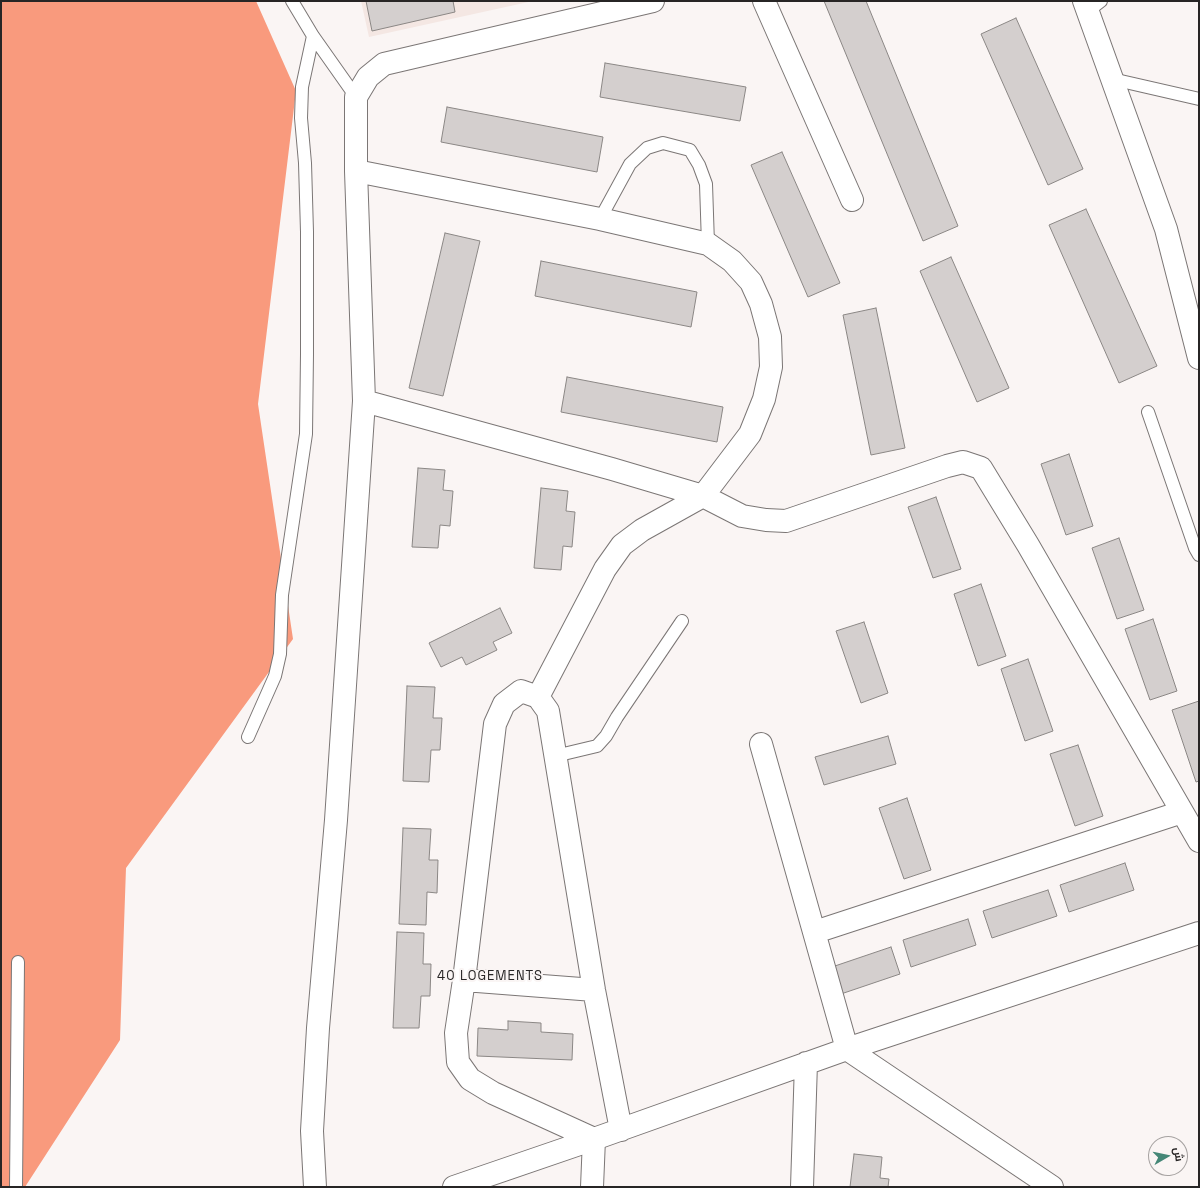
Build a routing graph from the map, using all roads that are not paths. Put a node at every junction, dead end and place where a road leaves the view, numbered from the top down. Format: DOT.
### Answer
graph roads {
  1 [pos="292,1"];
  2 [pos="653,1"];
  3 [pos="764,1"];
  4 [pos="1091,4"];
  5 [pos="313,36"];
  6 [pos="1112,79"];
  7 [pos="356,97"];
  8 [pos="1199,99"];
  9 [pos="356,171"];
  10 [pos="852,200"];
  11 [pos="600,219"];
  12 [pos="708,244"];
  13 [pos="1199,358"];
  14 [pos="364,401"];
  15 [pos="1148,412"];
  16 [pos="703,496"];
  17 [pos="1199,555"];
  18 [pos="682,621"];
  19 [pos="538,697"];
  20 [pos="248,737"];
  21 [pos="761,744"];
  22 [pos="555,756"];
  23 [pos="1182,812"];
  24 [pos="1199,841"];
  25 [pos="814,932"];
  26 [pos="1199,933"];
  27 [pos="18,962"];
  28 [pos="464,980"];
  29 [pos="594,990"];
  30 [pos="848,1049"];
  31 [pos="806,1063"];
  32 [pos="621,1130"];
  33 [pos="594,1139"];
  34 [pos="16,1187"];
  35 [pos="315,1187"];
  36 [pos="454,1187"];
  37 [pos="592,1187"];
  38 [pos="802,1187"];
  39 [pos="1052,1187"];
  1 -- 5 [label="lane"];
  2 -- 7 [label="street"];
  3 -- 10 [label="street"];
  4 -- 6 [label="street"];
  5 -- 7 [label="lane"];
  5 -- 20 [label="lane"];
  6 -- 8 [label="lane"];
  6 -- 13 [label="street"];
  7 -- 9 [label="street"];
  9 -- 11 [label="street"];
  9 -- 14 [label="street"];
  11 -- 12 [label="street"];
  11 -- 12 [label="lane"];
  12 -- 16 [label="street"];
  14 -- 16 [label="street"];
  14 -- 35 [label="street"];
  15 -- 17 [label="lane"];
  16 -- 19 [label="street"];
  16 -- 23 [label="street"];
  18 -- 22 [label="lane"];
  19 -- 22 [label="street"];
  19 -- 28 [label="street"];
  21 -- 25 [label="street"];
  22 -- 29 [label="street"];
  23 -- 24 [label="street"];
  23 -- 25 [label="street"];
  25 -- 30 [label="street"];
  26 -- 30 [label="street"];
  27 -- 34 [label="lane"];
  28 -- 29 [label="street"];
  28 -- 33 [label="street"];
  29 -- 32 [label="street"];
  30 -- 31 [label="street"];
  30 -- 39 [label="street"];
  31 -- 32 [label="street"];
  31 -- 38 [label="street"];
  32 -- 33 [label="street"];
  33 -- 36 [label="street"];
  33 -- 37 [label="street"];
}
